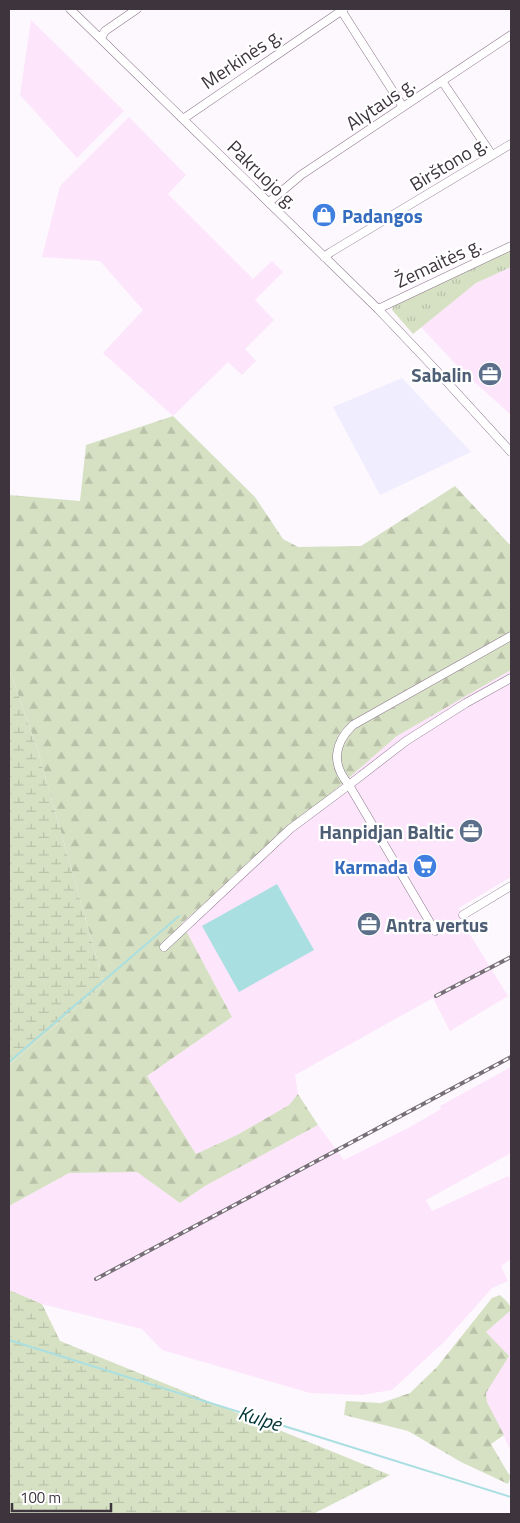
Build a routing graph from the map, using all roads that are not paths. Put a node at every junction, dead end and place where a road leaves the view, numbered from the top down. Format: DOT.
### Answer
graph roads {
  1 [pos="70,9"];
  2 [pos="137,9"];
  3 [pos="342,10"];
  4 [pos="511,35"];
  5 [pos="100,38"];
  6 [pos="442,81"];
  7 [pos="404,107"];
  8 [pos="183,119"];
  9 [pos="511,144"];
  10 [pos="492,155"];
  11 [pos="269,202"];
  12 [pos="511,246"];
  13 [pos="324,257"];
  14 [pos="378,309"];
  15 [pos="511,452"];
  16 [pos="511,636"];
  17 [pos="511,678"];
  18 [pos="349,785"];
  19 [pos="511,886"];
  20 [pos="463,915"];
  21 [pos="435,931"];
  22 [pos="164,947"];
  1 -- 5 [label="street, Pakruojo g."];
  2 -- 5 [label="street"];
  3 -- 7 [label="street"];
  3 -- 8 [label="street, Merkinės g."];
  4 -- 6 [label="street, Alytaus g."];
  5 -- 8 [label="street, Pakruojo g."];
  6 -- 7 [label="street, Alytaus g."];
  6 -- 10 [label="street"];
  7 -- 11 [label="street, Alytaus g."];
  8 -- 11 [label="street, Pakruojo g."];
  9 -- 10 [label="street, Birštono g."];
  10 -- 13 [label="street, Birštono g."];
  11 -- 13 [label="street, Pakruojo g."];
  12 -- 14 [label="street, Žemaitės g."];
  13 -- 14 [label="street, Pakruojo g."];
  14 -- 15 [label="street, Pakruojo g."];
  16 -- 18 [label="street"];
  17 -- 18 [label="street"];
  18 -- 21 [label="street"];
  18 -- 22 [label="street"];
  19 -- 20 [label="street"];
}
